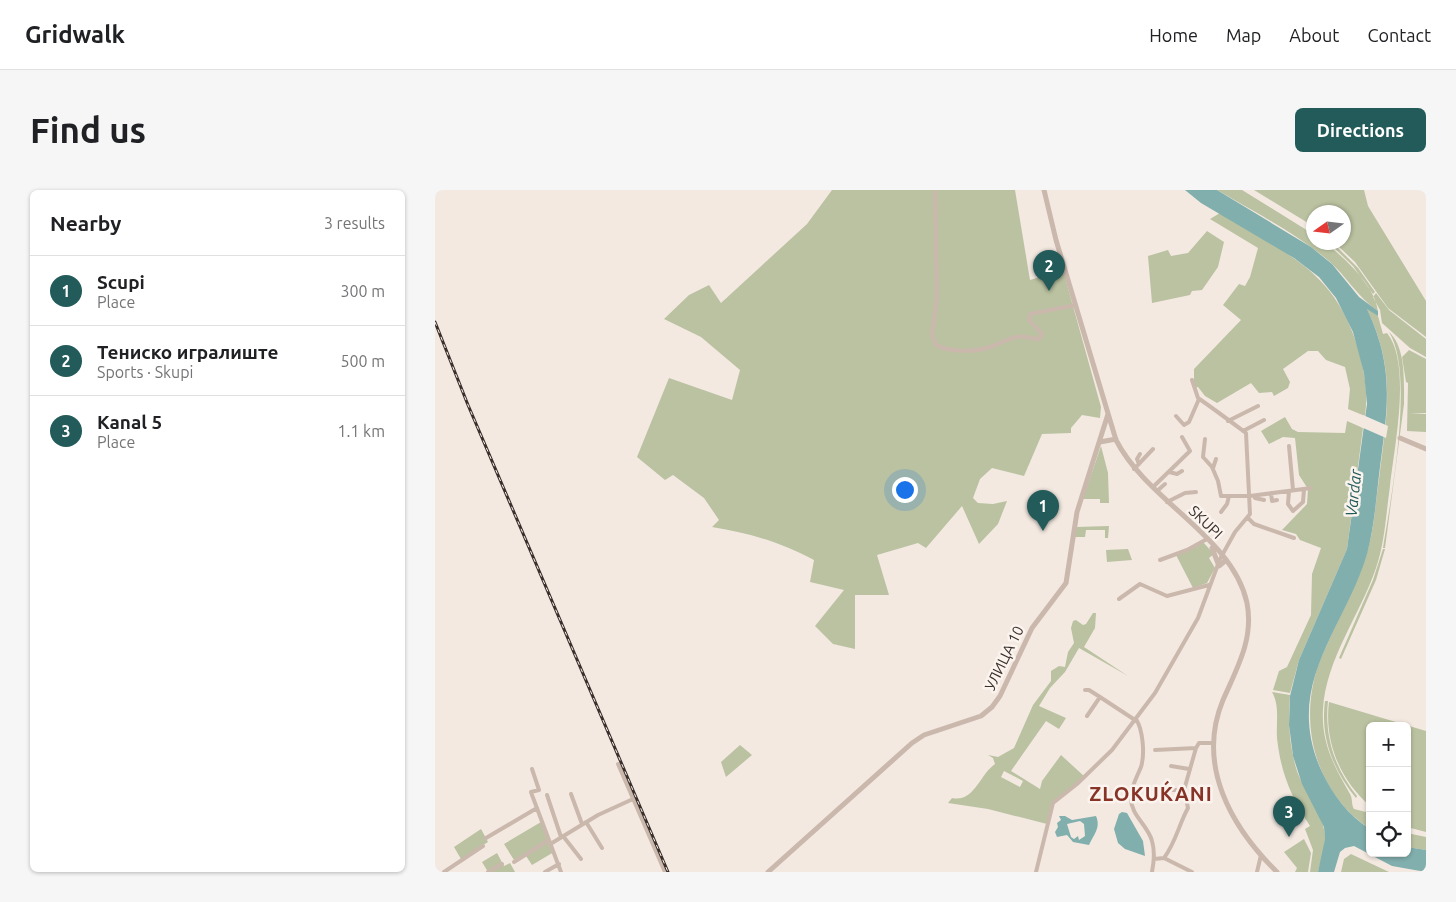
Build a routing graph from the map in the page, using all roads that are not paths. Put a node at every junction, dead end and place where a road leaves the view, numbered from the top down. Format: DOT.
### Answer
graph roads {
  1 [pos="935,190"];
  2 [pos="1044,190"];
  3 [pos="1076,305"];
  4 [pos="1192,380"];
  5 [pos="1199,399"];
  6 [pos="1258,406"];
  7 [pos="1108,414"];
  8 [pos="1177,416"];
  9 [pos="1264,420"];
  10 [pos="1228,421"];
  11 [pos="1243,431"];
  12 [pos="1182,437"];
  13 [pos="1400,438"];
  14 [pos="1116,439"];
  15 [pos="1205,439"];
  16 [pos="1100,442"];
  17 [pos="1289,446"];
  18 [pos="1153,449"];
  19 [pos="1426,449"];
  20 [pos="1140,454"];
  21 [pos="1216,459"];
  22 [pos="1171,462"];
  23 [pos="1136,466"];
  24 [pos="1176,467"];
  25 [pos="1213,468"];
  26 [pos="1181,471"];
  27 [pos="1169,472"];
  28 [pos="1165,484"];
  29 [pos="1311,488"];
  30 [pos="1155,489"];
  31 [pos="1304,489"];
  32 [pos="1291,490"];
  33 [pos="1196,492"];
  34 [pos="1271,493"];
  35 [pos="1240,495"];
  36 [pos="1229,496"];
  37 [pos="1250,496"];
  38 [pos="1257,496"];
  39 [pos="1264,500"];
  40 [pos="1167,502"];
  41 [pos="1273,507"];
  42 [pos="1251,508"];
  43 [pos="1221,512"];
  44 [pos="1247,518"];
  45 [pos="1294,538"];
  46 [pos="1207,540"];
  47 [pos="1224,558"];
  48 [pos="1160,560"];
  49 [pos="1219,566"];
  50 [pos="1209,585"];
  51 [pos="1119,599"];
  52 [pos="1085,690"];
  53 [pos="1100,697"];
  54 [pos="1087,716"];
  55 [pos="1135,719"];
  56 [pos="1213,743"];
  57 [pos="1196,748"];
  58 [pos="1155,750"];
  59 [pos="618,764"];
  60 [pos="1171,766"];
  61 [pos="532,769"];
  62 [pos="1189,769"];
  63 [pos="1154,790"];
  64 [pos="1184,790"];
  65 [pos="571,794"];
  66 [pos="547,795"];
  67 [pos="633,799"];
  68 [pos="537,808"];
  69 [pos="584,823"];
  70 [pos="562,836"];
  71 [pos="487,838"];
  72 [pos="551,842"];
  73 [pos="483,846"];
  74 [pos="601,848"];
  75 [pos="1261,855"];
  76 [pos="581,858"];
  77 [pos="1164,858"];
  78 [pos="1154,859"];
  79 [pos="514,862"];
  80 [pos="502,864"];
  81 [pos="559,864"];
  82 [pos="496,867"];
  83 [pos="444,872"];
  84 [pos="488,872"];
  85 [pos="499,872"];
  86 [pos="545,872"];
  87 [pos="561,872"];
  88 [pos="665,872"];
  89 [pos="768,872"];
  90 [pos="1036,872"];
  91 [pos="1152,872"];
  92 [pos="1192,872"];
  93 [pos="1257,872"];
  94 [pos="1277,872"];
  1 -- 3 [label="street"];
  2 -- 3 [label="street, SKUPI"];
  3 -- 7 [label="street, SKUPI"];
  4 -- 5 [label="street"];
  5 -- 8 [label="street"];
  5 -- 10 [label="street"];
  6 -- 10 [label="street"];
  7 -- 14 [label="street, SKUPI"];
  7 -- 16 [label="street, УЛИЦА 10"];
  9 -- 11 [label="street"];
  10 -- 11 [label="street"];
  11 -- 37 [label="street"];
  12 -- 24 [label="street"];
  13 -- 19 [label="street"];
  14 -- 16 [label="street"];
  14 -- 23 [label="street, SKUPI"];
  15 -- 25 [label="street"];
  16 -- 89 [label="street, УЛИЦА 10"];
  17 -- 32 [label="street"];
  18 -- 23 [label="street"];
  20 -- 23 [label="street"];
  21 -- 25 [label="street"];
  22 -- 24 [label="street"];
  23 -- 30 [label="street, SKUPI"];
  24 -- 27 [label="street"];
  25 -- 36 [label="street"];
  26 -- 27 [label="street"];
  27 -- 30 [label="street"];
  28 -- 30 [label="street"];
  29 -- 31 [label="street"];
  30 -- 40 [label="street, SKUPI"];
  31 -- 32 [label="street"];
  31 -- 32 [label="street"];
  32 -- 34 [label="street"];
  33 -- 40 [label="street"];
  34 -- 38 [label="street"];
  34 -- 41 [label="street"];
  35 -- 36 [label="street"];
  35 -- 37 [label="street"];
  35 -- 42 [label="street"];
  36 -- 43 [label="street"];
  37 -- 38 [label="street"];
  37 -- 42 [label="street"];
  38 -- 39 [label="street"];
  38 -- 42 [label="street"];
  40 -- 46 [label="street, SKUPI"];
  42 -- 44 [label="street"];
  44 -- 45 [label="street"];
  44 -- 47 [label="street"];
  46 -- 47 [label="street, SKUPI"];
  46 -- 48 [label="street"];
  46 -- 49 [label="street"];
  47 -- 49 [label="street"];
  47 -- 56 [label="street, SKUPI"];
  49 -- 50 [label="street"];
  50 -- 51 [label="street"];
  50 -- 55 [label="street"];
  52 -- 53 [label="street"];
  53 -- 54 [label="street"];
  53 -- 55 [label="street"];
  55 -- 78 [label="street"];
  55 -- 90 [label="street"];
  56 -- 57 [label="street"];
  56 -- 75 [label="street, SKUPI"];
  57 -- 58 [label="street"];
  57 -- 62 [label="street"];
  59 -- 67 [label="street"];
  60 -- 62 [label="street"];
  61 -- 68 [label="street"];
  62 -- 64 [label="street"];
  63 -- 64 [label="street"];
  64 -- 77 [label="street"];
  65 -- 69 [label="street"];
  66 -- 70 [label="street"];
  67 -- 69 [label="street"];
  67 -- 88 [label="street"];
  68 -- 71 [label="street"];
  68 -- 72 [label="street"];
  69 -- 70 [label="street"];
  69 -- 74 [label="street"];
  70 -- 72 [label="street"];
  70 -- 76 [label="street"];
  72 -- 79 [label="street"];
  72 -- 81 [label="street"];
  73 -- 83 [label="street"];
  75 -- 93 [label="street"];
  75 -- 94 [label="street, SKUPI"];
  77 -- 78 [label="street"];
  77 -- 92 [label="street"];
  78 -- 91 [label="street"];
  80 -- 82 [label="street"];
  81 -- 86 [label="street"];
  81 -- 87 [label="street"];
  82 -- 84 [label="street"];
  82 -- 85 [label="street"];
}
